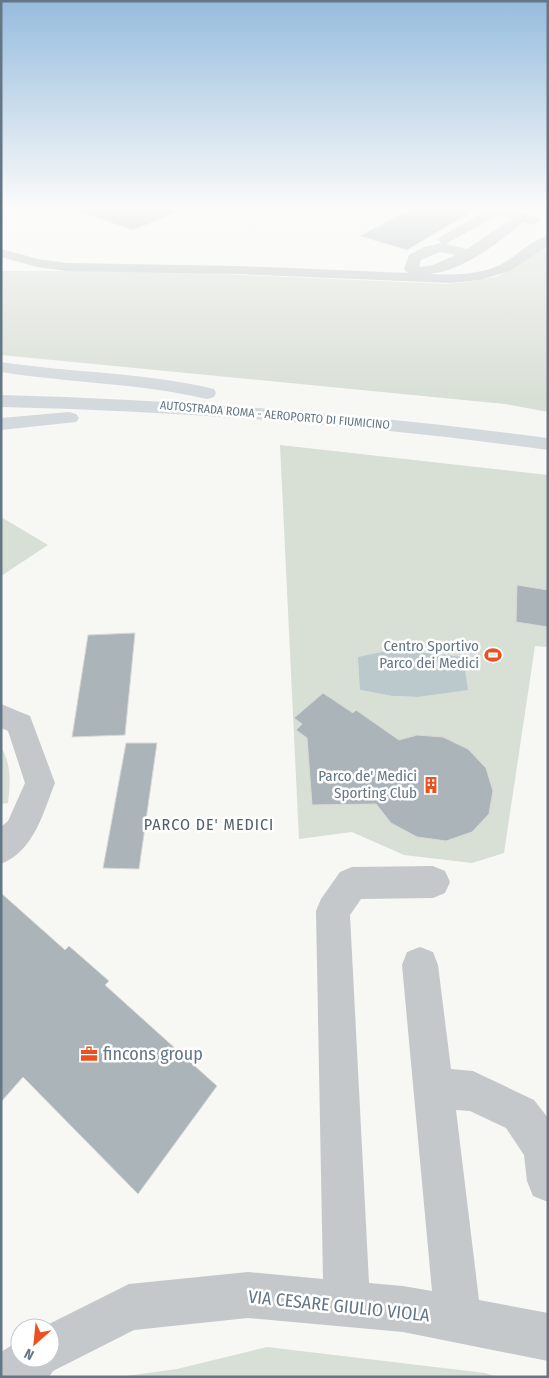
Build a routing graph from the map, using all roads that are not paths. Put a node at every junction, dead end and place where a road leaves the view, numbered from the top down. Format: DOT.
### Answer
graph roads {
  1 [pos="270,271"];
  2 [pos="495,271"];
  3 [pos="1,367"];
  4 [pos="1,387"];
  5 [pos="207,393"];
  6 [pos="1,401"];
  7 [pos="286,414"];
  8 [pos="1,424"];
  9 [pos="548,428"];
  10 [pos="548,444"];
  11 [pos="1,715"];
  12 [pos="1,849"];
  13 [pos="433,882"];
  14 [pos="420,965"];
  15 [pos="434,1088"];
  16 [pos="548,1181"];
  17 [pos="347,1303"];
  18 [pos="458,1319"];
  19 [pos="548,1337"];
  20 [pos="60,1344"];
  21 [pos="20,1368"];
  22 [pos="6,1377"];
  1 -- 2 [label="street"];
  3 -- 5 [label="highway"];
  4 -- 5 [label="highway, AUTOSTRADA ROMA - AEROPORTO DI FIUMICINO"];
  5 -- 9 [label="highway, AUTOSTRADA ROMA - AEROPORTO DI FIUMICINO"];
  6 -- 7 [label="highway, AUTOSTRADA ROMA - AEROPORTO DI FIUMICINO"];
  7 -- 8 [label="highway"];
  7 -- 10 [label="highway, AUTOSTRADA ROMA - AEROPORTO DI FIUMICINO"];
  11 -- 12 [label="street"];
  13 -- 17 [label="street"];
  14 -- 15 [label="street"];
  15 -- 16 [label="street"];
  15 -- 18 [label="street"];
  17 -- 18 [label="street, VIA CESARE GIULIO VIOLA"];
  17 -- 20 [label="street, VIA CESARE GIULIO VIOLA"];
  18 -- 19 [label="street, VIA CESARE GIULIO VIOLA"];
  21 -- 22 [label="street"];
}
